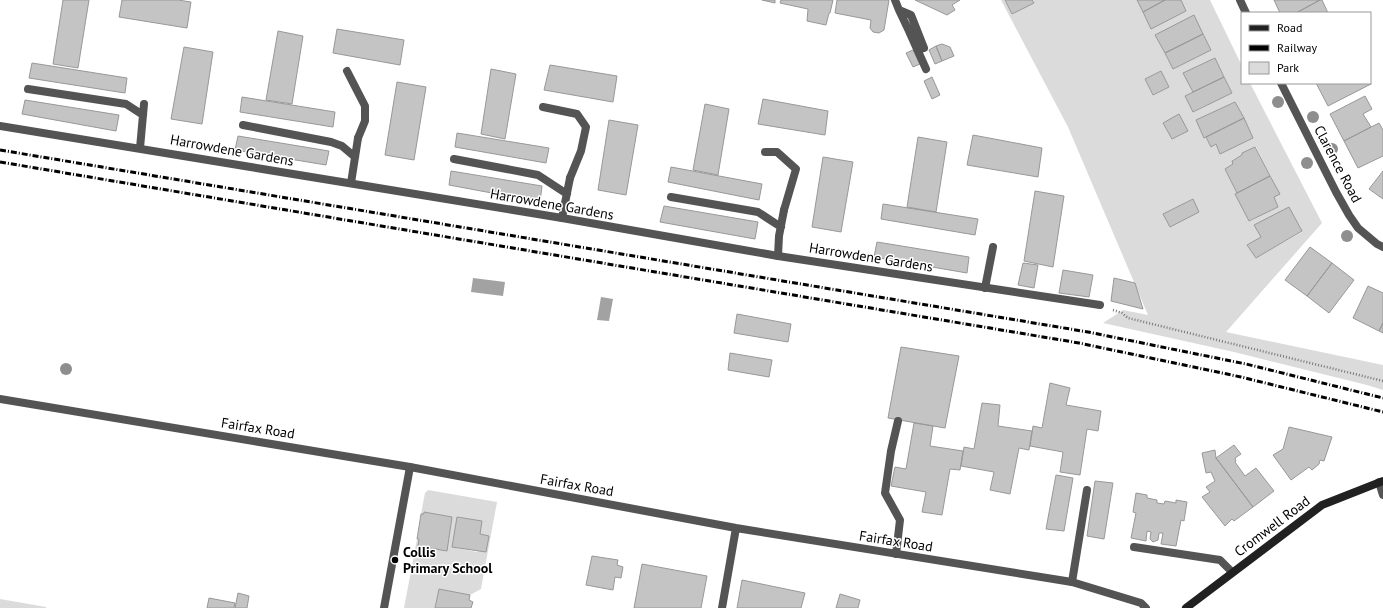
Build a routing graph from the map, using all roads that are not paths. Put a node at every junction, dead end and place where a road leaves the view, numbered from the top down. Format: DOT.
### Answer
graph roads {
  1 [pos="895,0"];
  2 [pos="1240,0"];
  3 [pos="898,10"];
  4 [pos="1246,12"];
  5 [pos="924,48"];
  6 [pos="926,69"];
  7 [pos="347,71"];
  8 [pos="1282,84"];
  9 [pos="28,89"];
  10 [pos="144,104"];
  11 [pos="542,107"];
  12 [pos="143,115"];
  13 [pos="243,125"];
  14 [pos="0,126"];
  15 [pos="140,148"];
  16 [pos="765,152"];
  17 [pos="355,157"];
  18 [pos="454,159"];
  19 [pos="351,184"];
  20 [pos="567,194"];
  21 [pos="671,197"];
  22 [pos="562,218"];
  23 [pos="781,227"];
  24 [pos="994,247"];
  25 [pos="1383,247"];
  26 [pos="778,256"];
  27 [pos="985,288"];
  28 [pos="1100,305"];
  29 [pos="0,399"];
  30 [pos="898,421"];
  31 [pos="410,468"];
  32 [pos="1381,481"];
  33 [pos="1087,490"];
  34 [pos="1383,495"];
  35 [pos="736,528"];
  36 [pos="1134,547"];
  37 [pos="896,554"];
  38 [pos="1232,572"];
  39 [pos="1072,582"];
  40 [pos="384,608"];
  41 [pos="722,608"];
  42 [pos="1146,608"];
  43 [pos="1186,608"];
  1 -- 3 [label="street"];
  2 -- 4 [label="street"];
  3 -- 5 [label="street"];
  3 -- 6 [label="street"];
  7 -- 17 [label="street"];
  8 -- 25 [label="street, Clarence Road"];
  9 -- 12 [label="street"];
  10 -- 12 [label="street"];
  11 -- 20 [label="street"];
  12 -- 15 [label="street"];
  13 -- 17 [label="street"];
  14 -- 15 [label="street, Harrowdene Gardens"];
  15 -- 19 [label="street, Harrowdene Gardens"];
  16 -- 23 [label="street"];
  17 -- 19 [label="street"];
  18 -- 20 [label="street"];
  19 -- 22 [label="street, Harrowdene Gardens"];
  20 -- 22 [label="street"];
  21 -- 23 [label="street"];
  22 -- 26 [label="street, Harrowdene Gardens"];
  23 -- 26 [label="street"];
  24 -- 27 [label="street"];
  26 -- 27 [label="street, Harrowdene Gardens"];
  27 -- 28 [label="street, Harrowdene Gardens"];
  29 -- 31 [label="street, Fairfax Road"];
  30 -- 37 [label="street"];
  31 -- 35 [label="street, Fairfax Road"];
  31 -- 40 [label="street"];
  32 -- 34 [label="street"];
  32 -- 38 [label="main road, Cromwell Road"];
  33 -- 39 [label="street"];
  35 -- 37 [label="street, Fairfax Road"];
  35 -- 41 [label="street"];
  36 -- 38 [label="street"];
  37 -- 39 [label="street, Fairfax Road"];
  38 -- 43 [label="main road, Cromwell Road"];
  39 -- 42 [label="street, Fairfax Road"];
}
